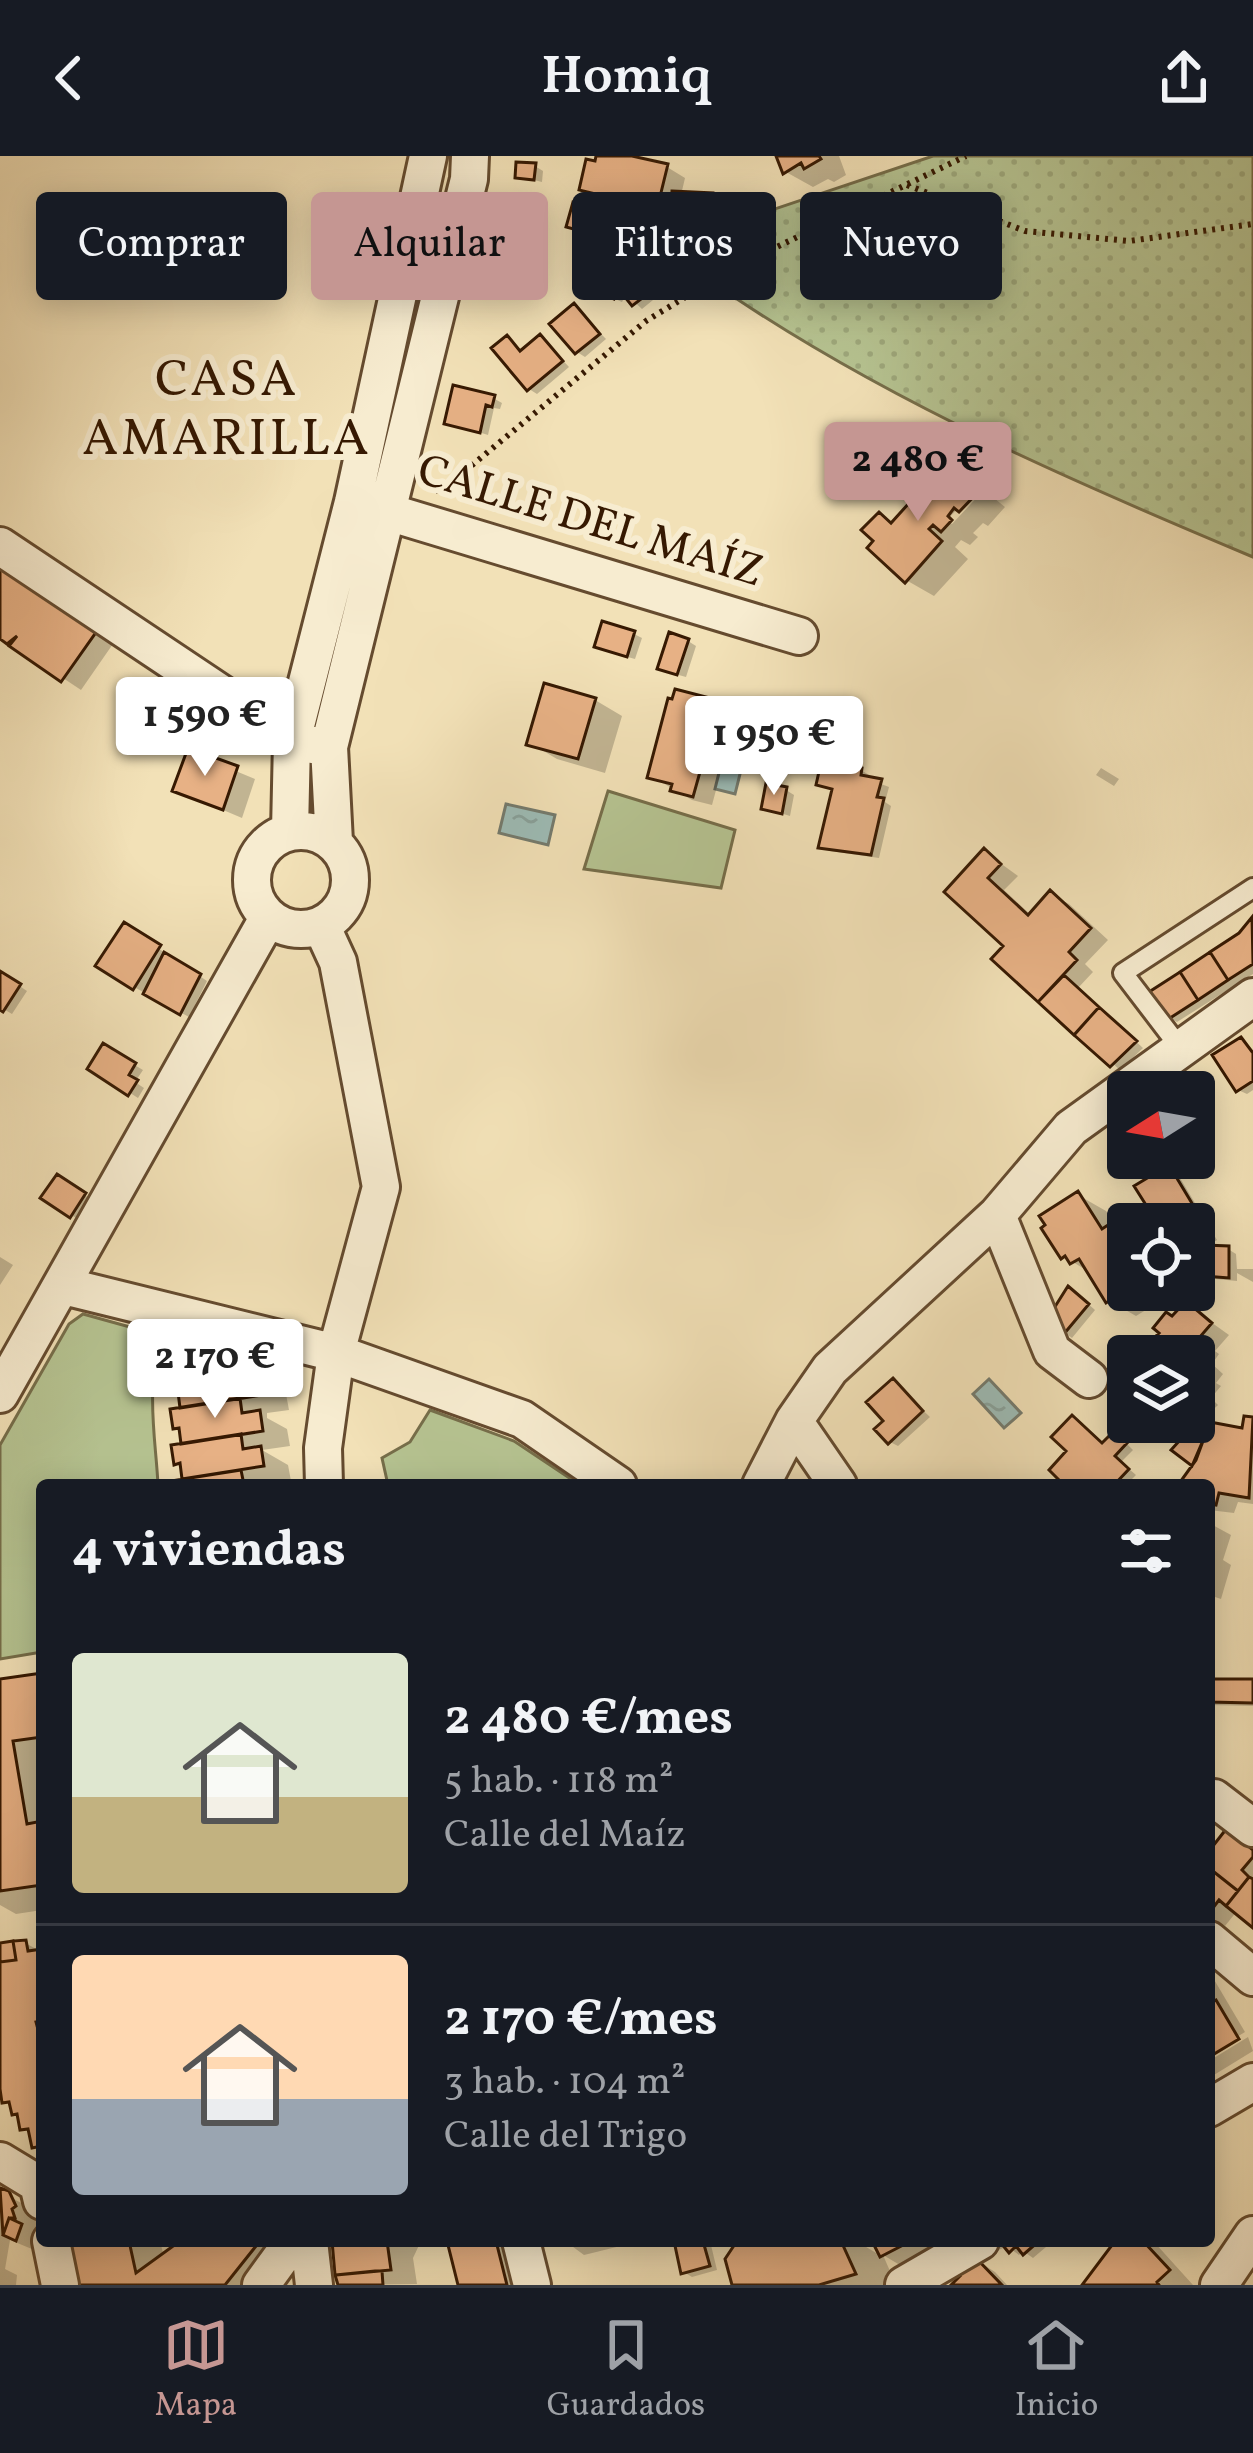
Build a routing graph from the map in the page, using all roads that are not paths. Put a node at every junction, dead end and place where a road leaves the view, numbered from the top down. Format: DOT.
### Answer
graph roads {
  1 [pos="428,156"];
  2 [pos="470,156"];
  3 [pos="353,502"];
  4 [pos="390,512"];
  5 [pos="0,546"];
  6 [pos="799,635"];
  7 [pos="292,741"];
  8 [pos="328,747"];
  9 [pos="290,831"];
  10 [pos="334,842"];
  11 [pos="1253,888"];
  12 [pos="268,918"];
  13 [pos="321,925"];
  14 [pos="1253,997"];
  15 [pos="1181,1049"];
  16 [pos="997,1214"];
  17 [pos="64,1286"];
  18 [pos="336,1353"];
  19 [pos="1089,1379"];
  20 [pos="0,1394"];
  21 [pos="794,1421"];
  22 [pos="324,1479"];
  23 [pos="609,1479"];
  24 [pos="764,1479"];
  25 [pos="834,1479"];
  26 [pos="1215,1799"];
  27 [pos="1253,1828"];
  28 [pos="1215,1945"];
  29 [pos="1253,1977"];
  30 [pos="1253,2082"];
  31 [pos="1215,2104"];
  32 [pos="0,2161"];
  33 [pos="36,2183"];
  34 [pos="1253,2235"];
  35 [pos="52,2247"];
  36 [pos="289,2247"];
  37 [pos="310,2247"];
  38 [pos="522,2247"];
  39 [pos="970,2247"];
  40 [pos="61,2285"];
  41 [pos="261,2285"];
  42 [pos="314,2285"];
  43 [pos="532,2285"];
  44 [pos="904,2285"];
  45 [pos="1219,2285"];
  1 -- 3 [label="street"];
  2 -- 4 [label="street"];
  3 -- 4 [label="street, CALLE DEL MAÍZ"];
  3 -- 7 [label="street"];
  4 -- 6 [label="street, CALLE DEL MAÍZ"];
  4 -- 8 [label="street"];
  5 -- 7 [label="street"];
  7 -- 8 [label="street"];
  7 -- 9 [label="street"];
  8 -- 10 [label="street"];
  9 -- 10 [label="street"];
  9 -- 12 [label="street"];
  10 -- 13 [label="street"];
  11 -- 15 [label="lane"];
  12 -- 13 [label="street"];
  12 -- 17 [label="street"];
  13 -- 18 [label="street"];
  14 -- 15 [label="street"];
  15 -- 16 [label="street"];
  16 -- 19 [label="street"];
  16 -- 21 [label="street"];
  17 -- 18 [label="street"];
  17 -- 20 [label="street"];
  18 -- 22 [label="street"];
  18 -- 23 [label="street"];
  21 -- 24 [label="street"];
  21 -- 25 [label="street"];
  26 -- 27 [label="street"];
  28 -- 29 [label="street"];
  30 -- 31 [label="street"];
  32 -- 33 [label="street"];
  34 -- 45 [label="street"];
  35 -- 40 [label="street"];
  36 -- 41 [label="street"];
  37 -- 42 [label="street"];
  38 -- 43 [label="street"];
  39 -- 44 [label="street"];
}
